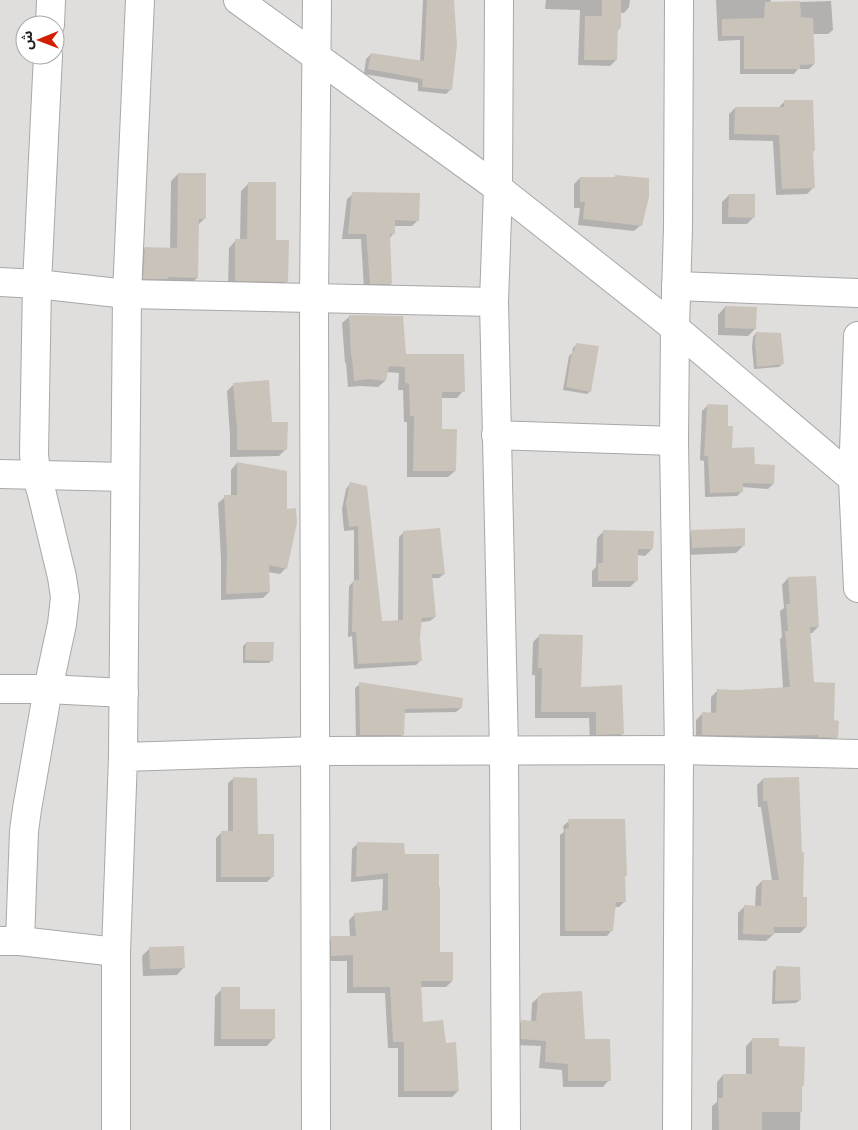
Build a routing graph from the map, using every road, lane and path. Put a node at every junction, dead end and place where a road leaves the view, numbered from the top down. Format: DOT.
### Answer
graph roads {
  1 [pos="51,0"];
  2 [pos="140,0"];
  3 [pos="238,0"];
  4 [pos="317,0"];
  5 [pos="500,0"];
  6 [pos="679,0"];
  7 [pos="50,15"];
  8 [pos="317,57"];
  9 [pos="48,65"];
  10 [pos="498,188"];
  11 [pos="0,282"];
  12 [pos="37,284"];
  13 [pos="676,286"];
  14 [pos="858,293"];
  15 [pos="127,294"];
  16 [pos="314,297"];
  17 [pos="494,302"];
  18 [pos="675,328"];
  19 [pos="858,336"];
  20 [pos="496,435"];
  21 [pos="674,441"];
  22 [pos="0,474"];
  23 [pos="36,474"];
  24 [pos="125,477"];
  25 [pos="856,481"];
  26 [pos="858,588"];
  27 [pos="0,689"];
  28 [pos="48,689"];
  29 [pos="124,693"];
  30 [pos="679,750"];
  31 [pos="316,751"];
  32 [pos="504,752"];
  33 [pos="858,754"];
  34 [pos="123,757"];
  35 [pos="10,941"];
  36 [pos="116,952"];
  37 [pos="116,1130"];
  38 [pos="316,1130"];
  39 [pos="506,1130"];
  40 [pos="677,1130"];
  1 -- 7 [label="street"];
  2 -- 15 [label="street"];
  3 -- 8 [label="street"];
  4 -- 8 [label="street"];
  5 -- 10 [label="street"];
  6 -- 13 [label="street"];
  8 -- 10 [label="street"];
  8 -- 16 [label="street"];
  9 -- 12 [label="street"];
  10 -- 17 [label="street"];
  10 -- 18 [label="street"];
  11 -- 12 [label="street"];
  12 -- 15 [label="street"];
  12 -- 23 [label="street"];
  13 -- 14 [label="street"];
  13 -- 18 [label="street"];
  15 -- 16 [label="street"];
  15 -- 24 [label="street"];
  16 -- 17 [label="street"];
  16 -- 31 [label="street"];
  17 -- 20 [label="street"];
  18 -- 21 [label="street"];
  18 -- 25 [label="street"];
  19 -- 25 [label="street"];
  20 -- 21 [label="street"];
  20 -- 32 [label="street"];
  21 -- 30 [label="street"];
  22 -- 23 [label="street"];
  23 -- 24 [label="street"];
  23 -- 28 [label="street"];
  24 -- 29 [label="street"];
  25 -- 26 [label="street"];
  27 -- 28 [label="street"];
  28 -- 29 [label="street"];
  28 -- 35 [label="street"];
  29 -- 34 [label="street"];
  30 -- 32 [label="street"];
  30 -- 33 [label="street"];
  30 -- 40 [label="street"];
  31 -- 32 [label="street"];
  31 -- 34 [label="street"];
  31 -- 38 [label="street"];
  32 -- 39 [label="street"];
  34 -- 36 [label="street"];
  35 -- 36 [label="street"];
  36 -- 37 [label="street"];
}
